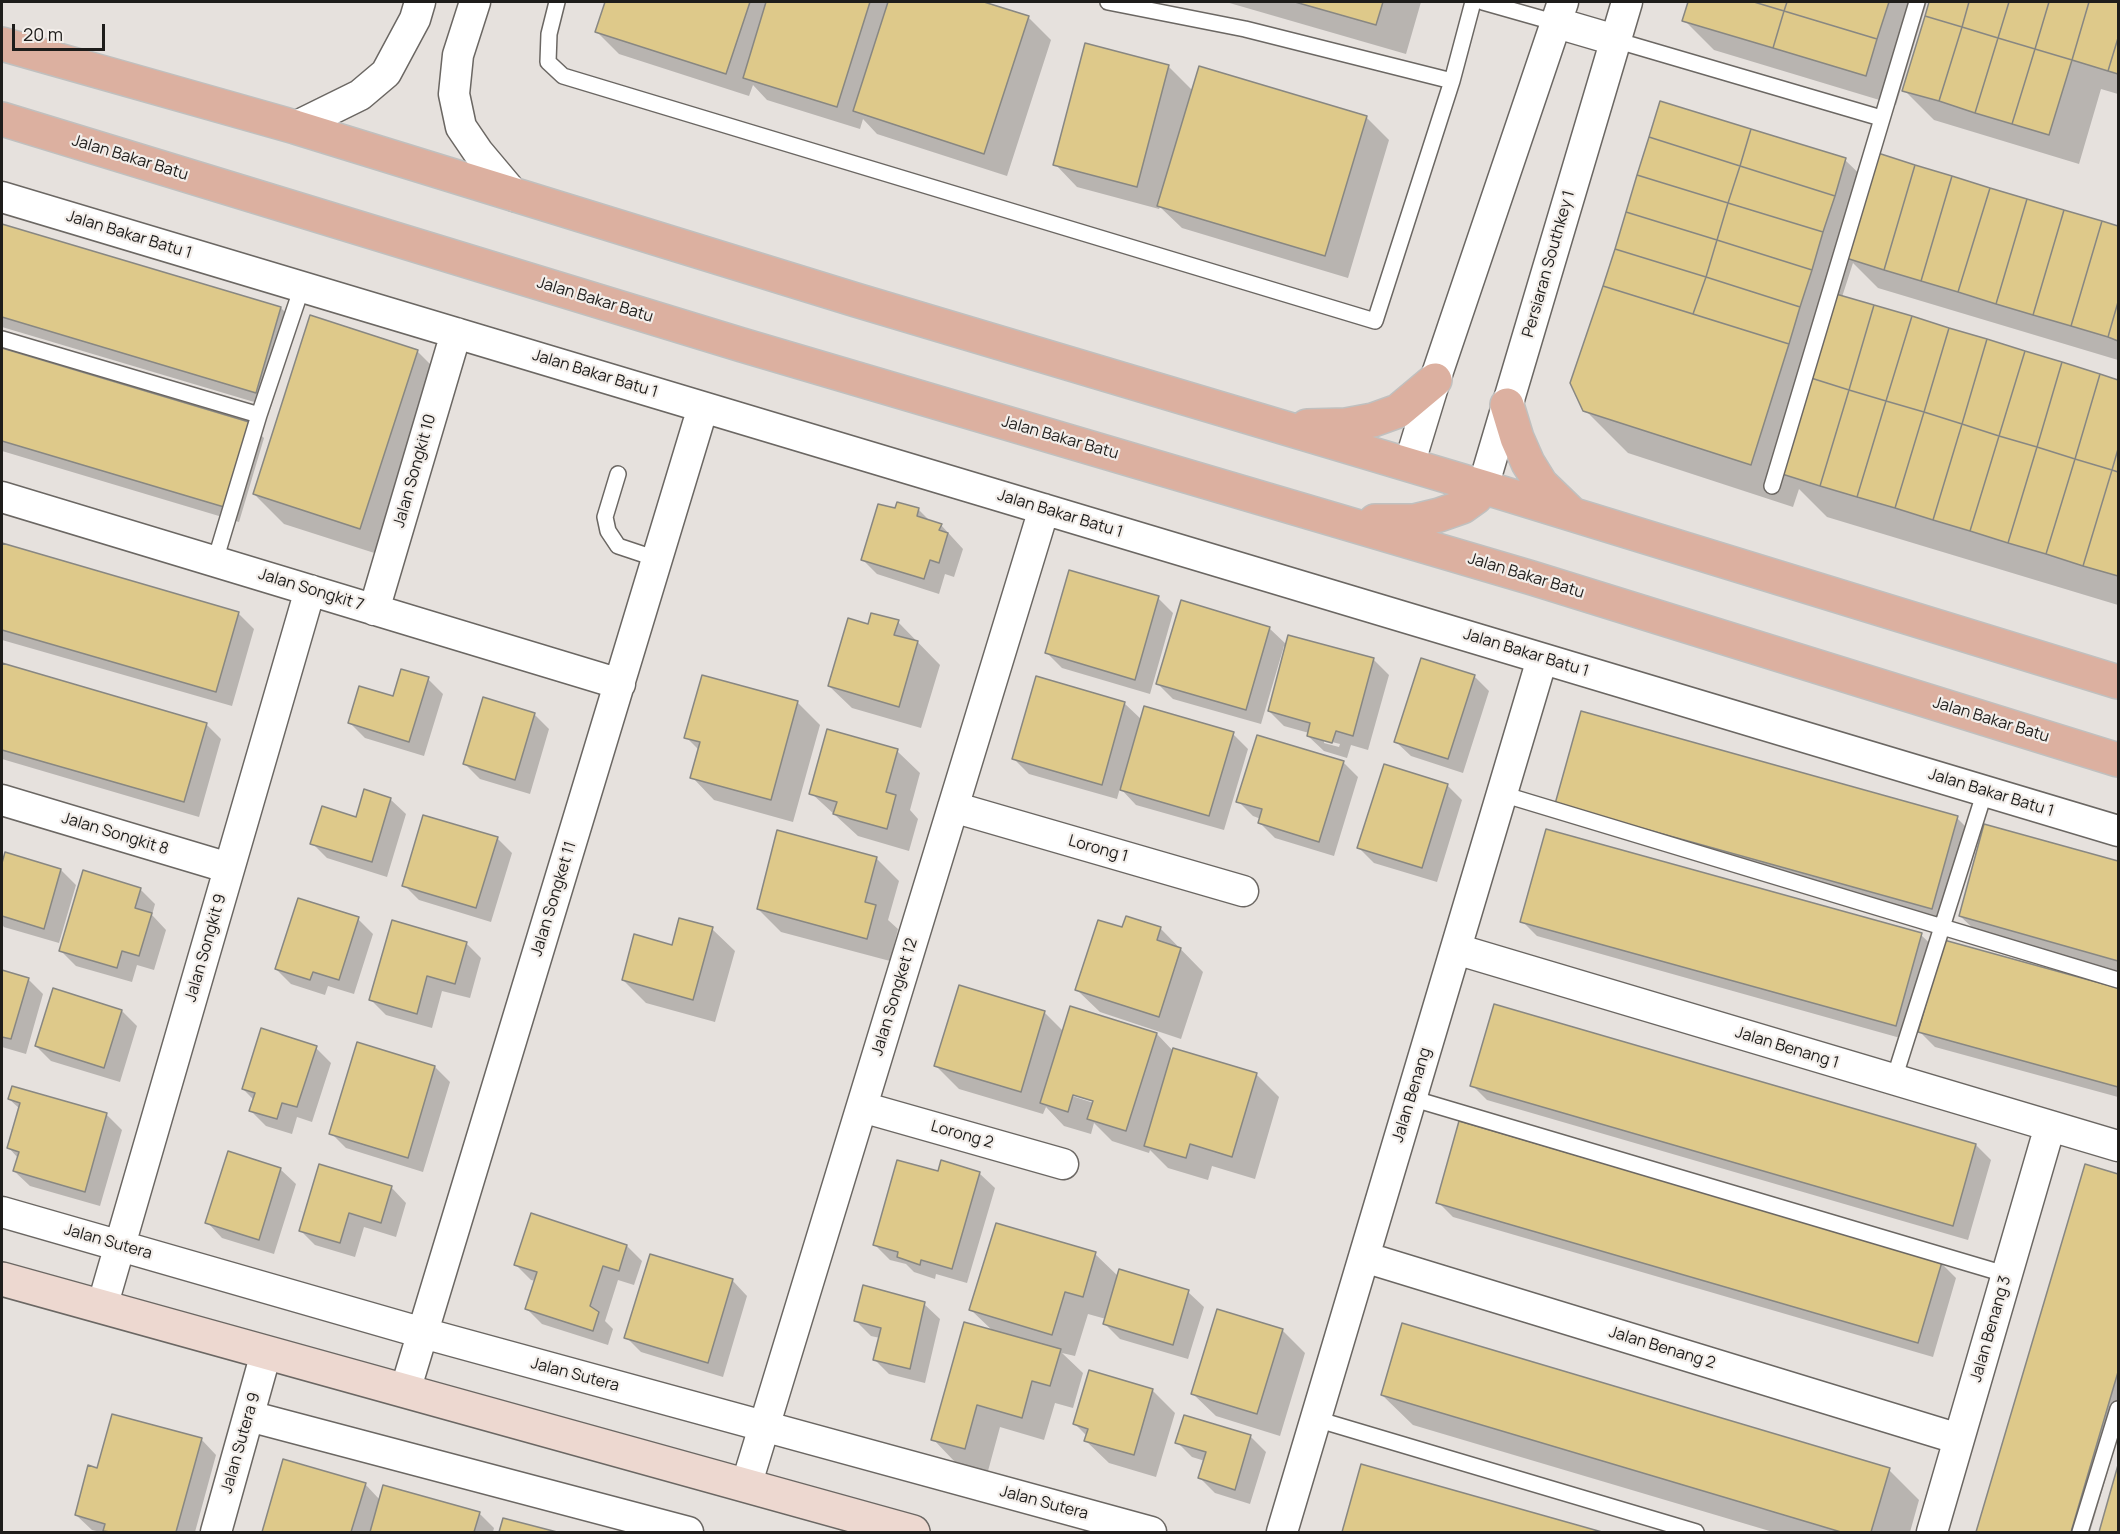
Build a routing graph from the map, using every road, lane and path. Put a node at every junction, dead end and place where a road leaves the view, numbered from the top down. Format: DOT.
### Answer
graph roads {
  1 [pos="420,2"];
  2 [pos="475,2"];
  3 [pos="557,2"];
  4 [pos="1108,2"];
  5 [pos="1473,2"];
  6 [pos="1483,2"];
  7 [pos="1627,2"];
  8 [pos="1917,2"];
  9 [pos="1560,12"];
  10 [pos="1615,40"];
  11 [pos="2,44"];
  12 [pos="1452,81"];
  13 [pos="1881,118"];
  14 [pos="2,119"];
  15 [pos="295,127"];
  16 [pos="515,196"];
  17 [pos="2,197"];
  18 [pos="302,287"];
  19 [pos="456,333"];
  20 [pos="2,339"];
  21 [pos="1435,380"];
  22 [pos="1507,405"];
  23 [pos="703,407"];
  24 [pos="259,416"];
  25 [pos="1278,426"];
  26 [pos="1409,465"];
  27 [pos="618,474"];
  28 [pos="1772,486"];
  29 [pos="1483,487"];
  30 [pos="2,497"];
  31 [pos="1044,509"];
  32 [pos="1320,514"];
  33 [pos="1439,515"];
  34 [pos="1574,515"];
  35 [pos="657,560"];
  36 [pos="215,561"];
  37 [pos="1532,578"];
  38 [pos="310,590"];
  39 [pos="374,610"];
  40 [pos="1542,658"];
  41 [pos="2118,682"];
  42 [pos="620,684"];
  43 [pos="2118,760"];
  44 [pos="1985,791"];
  45 [pos="1502,794"];
  46 [pos="2,800"];
  47 [pos="953,807"];
  48 [pos="2118,831"];
  49 [pos="229,868"];
  50 [pos="1243,891"];
  51 [pos="1943,927"];
  52 [pos="1456,949"];
  53 [pos="2118,980"];
  54 [pos="1894,1080"];
  55 [pos="1411,1098"];
  56 [pos="862,1107"];
  57 [pos="2050,1126"];
  58 [pos="2118,1146"];
  59 [pos="1063,1164"];
  60 [pos="2,1212"];
  61 [pos="120,1245"];
  62 [pos="1364,1257"];
  63 [pos="2008,1275"];
  64 [pos="2,1279"];
  65 [pos="102,1307"];
  66 [pos="423,1333"];
  67 [pos="266,1353"];
  68 [pos="405,1391"];
  69 [pos="2118,1409"];
  70 [pos="249,1416"];
  71 [pos="1316,1419"];
  72 [pos="764,1426"];
  73 [pos="1959,1439"];
  74 [pos="746,1486"];
  75 [pos="216,1533"];
  76 [pos="688,1533"];
  77 [pos="913,1533"];
  78 [pos="1151,1533"];
  79 [pos="1282,1533"];
  80 [pos="1696,1533"];
  81 [pos="1932,1533"];
  82 [pos="2080,1533"];
  1 -- 15 [label="street"];
  2 -- 16 [label="street"];
  3 -- 12 [label="lane"];
  4 -- 12 [label="lane"];
  5 -- 12 [label="lane"];
  6 -- 9 [label="lane"];
  7 -- 10 [label="street, Persiaran Southkey 1"];
  8 -- 13 [label="lane"];
  9 -- 10 [label="street"];
  9 -- 21 [label="street"];
  10 -- 13 [label="lane"];
  10 -- 22 [label="street, Persiaran Southkey 1"];
  11 -- 15 [label="main road"];
  13 -- 28 [label="lane"];
  14 -- 32 [label="main road, Jalan Bakar Batu"];
  15 -- 16 [label="main road"];
  16 -- 25 [label="main road"];
  17 -- 18 [label="street, Jalan Bakar Batu 1"];
  18 -- 19 [label="street, Jalan Bakar Batu 1"];
  18 -- 24 [label="lane"];
  19 -- 23 [label="street, Jalan Bakar Batu 1"];
  19 -- 39 [label="street, Jalan Songkit 10"];
  20 -- 24 [label="lane"];
  21 -- 25 [label="main road"];
  21 -- 26 [label="street"];
  22 -- 29 [label="street, Persiaran Southkey 1"];
  22 -- 34 [label="main road"];
  23 -- 31 [label="street, Jalan Bakar Batu 1"];
  23 -- 35 [label="street, Jalan Songket 11"];
  24 -- 36 [label="lane"];
  25 -- 26 [label="main road"];
  26 -- 29 [label="main road"];
  26 -- 33 [label="main road"];
  27 -- 35 [label="lane"];
  29 -- 33 [label="main road"];
  29 -- 34 [label="main road"];
  30 -- 36 [label="street, Jalan Songkit 7"];
  31 -- 40 [label="street, Jalan Bakar Batu 1"];
  31 -- 47 [label="street, Jalan Songket 12"];
  32 -- 33 [label="main road"];
  32 -- 37 [label="main road, Jalan Bakar Batu"];
  33 -- 37 [label="main road"];
  34 -- 41 [label="main road"];
  35 -- 42 [label="street, Jalan Songket 11"];
  36 -- 38 [label="street, Jalan Songkit 7"];
  37 -- 43 [label="main road, Jalan Bakar Batu"];
  38 -- 39 [label="street, Jalan Songkit 7"];
  38 -- 49 [label="street, Jalan Songkit 9"];
  39 -- 42 [label="street, Jalan Songkit 7"];
  40 -- 44 [label="street, Jalan Bakar Batu 1"];
  40 -- 45 [label="street, Jalan Benang"];
  42 -- 66 [label="street, Jalan Songket 11"];
  44 -- 48 [label="street, Jalan Bakar Batu 1"];
  44 -- 51 [label="lane"];
  45 -- 51 [label="lane"];
  45 -- 52 [label="street, Jalan Benang"];
  46 -- 49 [label="street, Jalan Songkit 8"];
  47 -- 50 [label="street, Lorong 1"];
  47 -- 56 [label="street, Jalan Songket 12"];
  49 -- 61 [label="street, Jalan Songkit 9"];
  51 -- 53 [label="lane"];
  51 -- 54 [label="lane"];
  52 -- 54 [label="street, Jalan Benang 1"];
  52 -- 55 [label="street, Jalan Benang"];
  54 -- 57 [label="street, Jalan Benang 1"];
  55 -- 62 [label="street, Jalan Benang"];
  55 -- 63 [label="lane"];
  56 -- 59 [label="street, Lorong 2"];
  56 -- 72 [label="street, Jalan Songket 12"];
  57 -- 58 [label="street, Jalan Benang 1"];
  57 -- 63 [label="street, Jalan Benang 3"];
  60 -- 61 [label="street, Jalan Sutera"];
  61 -- 65 [label="street, Jalan Songkit 9"];
  61 -- 66 [label="street, Jalan Sutera"];
  62 -- 71 [label="street, Jalan Benang"];
  62 -- 73 [label="street, Jalan Benang 2"];
  63 -- 73 [label="street, Jalan Benang 3"];
  64 -- 65 [label="street"];
  65 -- 67 [label="street"];
  66 -- 68 [label="street, Jalan Songket 11"];
  66 -- 72 [label="street, Jalan Sutera"];
  67 -- 68 [label="street"];
  67 -- 70 [label="street, Jalan Sutera 9"];
  68 -- 74 [label="street"];
  69 -- 82 [label="lane"];
  70 -- 75 [label="street, Jalan Sutera 9"];
  70 -- 76 [label="street"];
  71 -- 79 [label="street, Jalan Benang"];
  71 -- 80 [label="lane"];
  72 -- 74 [label="street, Jalan Songket 12"];
  72 -- 78 [label="street, Jalan Sutera"];
  73 -- 81 [label="street, Jalan Benang 3"];
  74 -- 77 [label="street"];
}
